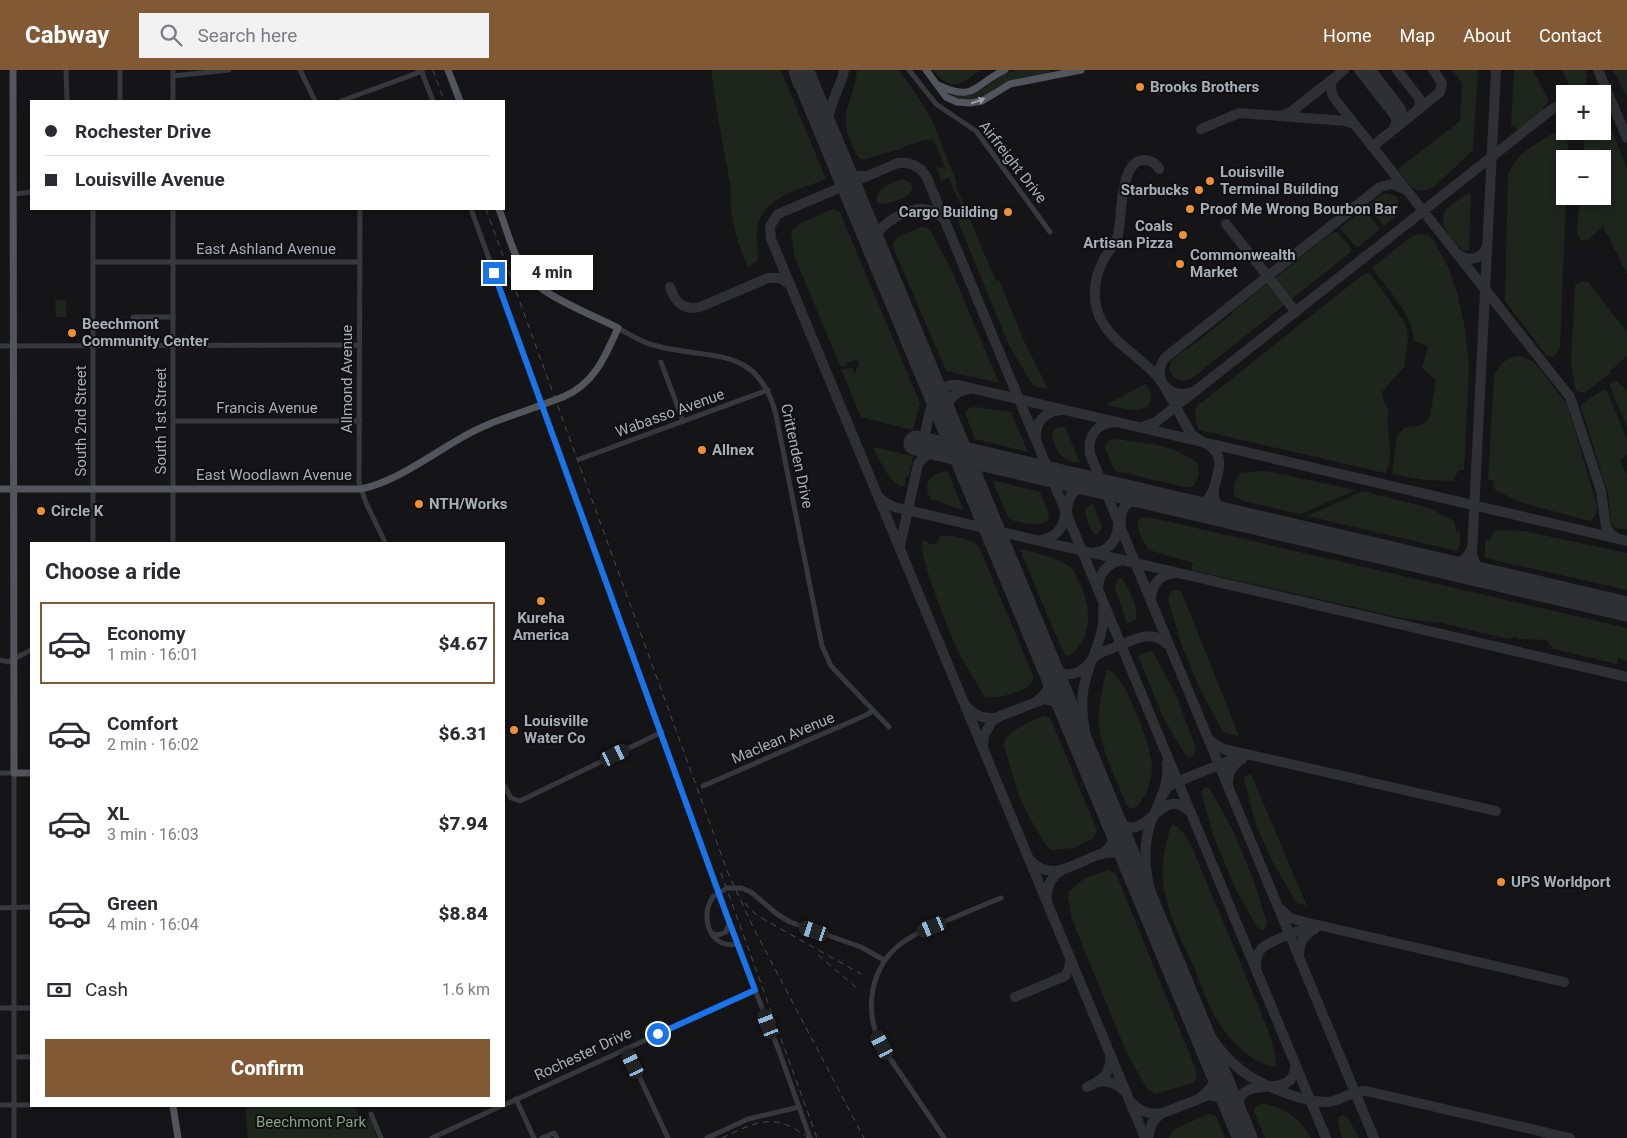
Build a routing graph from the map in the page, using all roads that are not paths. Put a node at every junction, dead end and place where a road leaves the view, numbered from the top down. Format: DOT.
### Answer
graph roads {
  1 [pos="13,70"];
  2 [pos="66,70"];
  3 [pos="120,70"];
  4 [pos="229,70"];
  5 [pos="300,70"];
  6 [pos="448,70"];
  7 [pos="909,70"];
  8 [pos="926,70"];
  9 [pos="1004,70"];
  10 [pos="1081,70"];
  11 [pos="422,71"];
  12 [pos="173,73"];
  13 [pos="938,85"];
  14 [pos="67,100"];
  15 [pos="120,100"];
  16 [pos="173,100"];
  17 [pos="315,100"];
  18 [pos="344,100"];
  19 [pos="433,100"];
  20 [pos="460,100"];
  21 [pos="30,192"];
  22 [pos="14,194"];
  23 [pos="93,210"];
  24 [pos="173,210"];
  25 [pos="360,210"];
  26 [pos="471,210"];
  27 [pos="499,210"];
  28 [pos="1050,232"];
  29 [pos="173,261"];
  30 [pos="94,262"];
  31 [pos="360,262"];
  32 [pos="133,317"];
  33 [pos="173,317"];
  34 [pos="618,328"];
  35 [pos="360,345"];
  36 [pos="0,346"];
  37 [pos="13,346"];
  38 [pos="93,346"];
  39 [pos="173,346"];
  40 [pos="661,362"];
  41 [pos="768,390"];
  42 [pos="173,421"];
  43 [pos="360,421"];
  44 [pos="682,421"];
  45 [pos="580,459"];
  46 [pos="0,489"];
  47 [pos="14,489"];
  48 [pos="94,489"];
  49 [pos="173,489"];
  50 [pos="361,489"];
  51 [pos="94,542"];
  52 [pos="173,542"];
  53 [pos="385,542"];
  54 [pos="30,650"];
  55 [pos="0,660"];
  56 [pos="11,660"];
  57 [pos="873,711"];
  58 [pos="889,727"];
  59 [pos="662,732"];
  60 [pos="0,773"];
  61 [pos="14,773"];
  62 [pos="30,773"];
  63 [pos="703,786"];
  64 [pos="505,787"];
  65 [pos="1001,898"];
  66 [pos="13,907"];
  67 [pos="30,907"];
  68 [pos="0,908"];
  69 [pos="729,922"];
  70 [pos="712,933"];
  71 [pos="737,944"];
  72 [pos="884,960"];
  73 [pos="755,990"];
  74 [pos="0,1008"];
  75 [pos="14,1008"];
  76 [pos="30,1008"];
  77 [pos="626,1048"];
  78 [pos="14,1057"];
  79 [pos="30,1057"];
  80 [pos="516,1099"];
  81 [pos="505,1104"];
  82 [pos="0,1105"];
  83 [pos="14,1105"];
  84 [pos="30,1105"];
  85 [pos="173,1107"];
  86 [pos="500,1107"];
  87 [pos="799,1107"];
  88 [pos="371,1114"];
  89 [pos="14,1138"];
  90 [pos="178,1138"];
  91 [pos="381,1138"];
  92 [pos="432,1138"];
  93 [pos="534,1138"];
  94 [pos="542,1138"];
  95 [pos="557,1138"];
  96 [pos="668,1138"];
  97 [pos="707,1138"];
  98 [pos="810,1138"];
  99 [pos="944,1138"];
  1 -- 22 [label="main road"];
  2 -- 14 [label="street"];
  3 -- 15 [label="street"];
  4 -- 12 [label="street"];
  5 -- 17 [label="street"];
  6 -- 20 [label="main road"];
  7 -- 28 [label="street, Airfreight Drive"];
  8 -- 13 [label="main road"];
  9 -- 13 [label="main road"];
  13 -- 10 [label="main road, one-way"];
  11 -- 18 [label="street"];
  11 -- 19 [label="street"];
  12 -- 16 [label="street"];
  21 -- 22 [label="street"];
  22 -- 37 [label="main road"];
  23 -- 30 [label="street, South 2nd Street"];
  24 -- 29 [label="street, South 1st Street"];
  25 -- 31 [label="street, Allmond Avenue"];
  26 -- 59 [label="street"];
  27 -- 34 [label="main road, Crittenden Drive"];
  29 -- 30 [label="street, East Ashland Avenue"];
  29 -- 31 [label="street, East Ashland Avenue"];
  29 -- 33 [label="street, South 1st Street"];
  30 -- 38 [label="street, South 2nd Street"];
  31 -- 35 [label="street, Allmond Avenue"];
  32 -- 33 [label="street"];
  33 -- 39 [label="street, South 1st Street"];
  34 -- 41 [label="street, Crittenden Drive"];
  34 -- 50 [label="main road, East Woodlawn Avenue, bridge"];
  35 -- 39 [label="street"];
  35 -- 43 [label="street, Allmond Avenue"];
  36 -- 37 [label="street"];
  37 -- 38 [label="street"];
  37 -- 47 [label="main road"];
  38 -- 39 [label="street"];
  38 -- 48 [label="street, South 2nd Street"];
  39 -- 42 [label="street, South 1st Street"];
  40 -- 44 [label="street"];
  41 -- 44 [label="street, Wabasso Avenue"];
  41 -- 57 [label="street, Crittenden Drive"];
  42 -- 43 [label="street, Francis Avenue"];
  42 -- 49 [label="street, South 1st Street"];
  43 -- 50 [label="street, Allmond Avenue"];
  44 -- 45 [label="street, Wabasso Avenue"];
  46 -- 47 [label="main road, East Woodlawn Avenue"];
  47 -- 48 [label="main road, East Woodlawn Avenue"];
  47 -- 56 [label="main road"];
  48 -- 49 [label="main road, East Woodlawn Avenue"];
  48 -- 51 [label="street, South 2nd Street"];
  49 -- 50 [label="main road, East Woodlawn Avenue"];
  49 -- 52 [label="street, South 1st Street"];
  50 -- 53 [label="street, Allmond Avenue"];
  54 -- 56 [label="street"];
  55 -- 56 [label="street"];
  56 -- 61 [label="main road"];
  57 -- 58 [label="street, Crittenden Drive"];
  57 -- 63 [label="street, Maclean Avenue"];
  59 -- 64 [label="street"];
  59 -- 69 [label="street"];
  60 -- 61 [label="street"];
  61 -- 62 [label="main road"];
  61 -- 66 [label="street"];
  65 -- 72 [label="street"];
  66 -- 67 [label="street"];
  66 -- 68 [label="street"];
  66 -- 75 [label="street"];
  69 -- 70 [label="street"];
  69 -- 71 [label="street"];
  70 -- 71 [label="street"];
  70 -- 72 [label="street, bridge"];
  71 -- 73 [label="street"];
  72 -- 99 [label="street"];
  73 -- 77 [label="street, Rochester Drive"];
  73 -- 87 [label="street"];
  74 -- 75 [label="street"];
  75 -- 76 [label="street"];
  75 -- 78 [label="street"];
  77 -- 80 [label="street, Rochester Drive"];
  77 -- 96 [label="street"];
  78 -- 79 [label="street"];
  78 -- 83 [label="street"];
  80 -- 81 [label="street, Rochester Drive"];
  80 -- 93 [label="street"];
  82 -- 83 [label="street"];
  83 -- 84 [label="street"];
  83 -- 89 [label="street"];
  85 -- 90 [label="main road"];
  86 -- 92 [label="street, Rochester Drive"];
  87 -- 97 [label="street"];
  87 -- 98 [label="street"];
  88 -- 91 [label="street"];
  94 -- 95 [label="street"];
}
